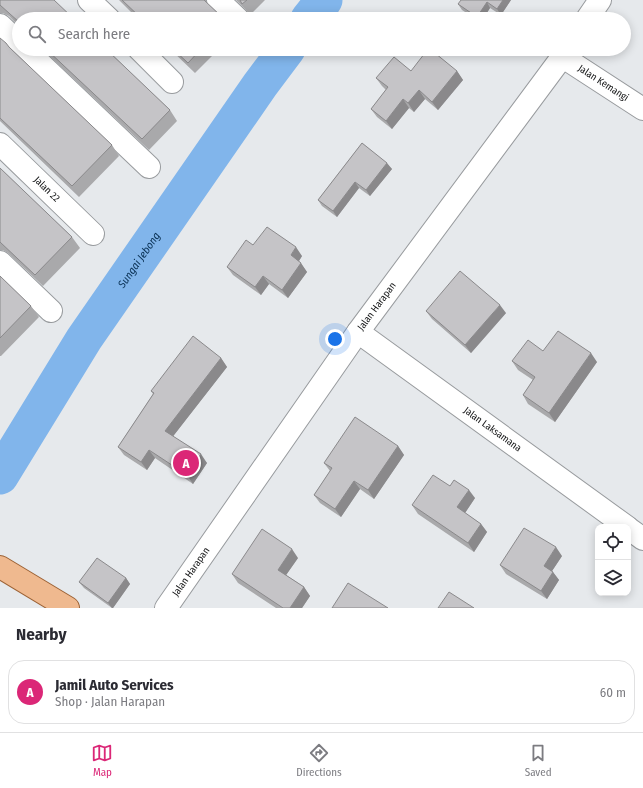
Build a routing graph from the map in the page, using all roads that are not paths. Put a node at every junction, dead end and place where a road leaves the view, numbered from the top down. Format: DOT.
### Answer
graph roads {
  1 [pos="90,0"];
  2 [pos="218,0"];
  3 [pos="600,0"];
  4 [pos="102,12"];
  5 [pos="231,12"];
  6 [pos="592,12"];
  7 [pos="0,25"];
  8 [pos="12,36"];
  9 [pos="32,56"];
  10 [pos="146,56"];
  11 [pos="564,56"];
  12 [pos="570,56"];
  13 [pos="172,82"];
  14 [pos="643,109"];
  15 [pos="0,144"];
  16 [pos="149,167"];
  17 [pos="93,234"];
  18 [pos="0,262"];
  19 [pos="51,311"];
  20 [pos="358,332"];
  21 [pos="623,524"];
  22 [pos="631,530"];
  23 [pos="643,539"];
  24 [pos="0,567"];
  25 [pos="68,608"];
  26 [pos="166,608"];
  1 -- 4 [label="street"];
  2 -- 5 [label="street"];
  3 -- 6 [label="street"];
  7 -- 8 [label="street"];
  9 -- 16 [label="street"];
  10 -- 13 [label="street"];
  11 -- 20 [label="street, Jalan Harapan"];
  12 -- 14 [label="street, Jalan Kemangi"];
  15 -- 17 [label="street, Jalan 22"];
  18 -- 19 [label="street"];
  20 -- 21 [label="street, Jalan Laksamana"];
  20 -- 26 [label="street, Jalan Harapan"];
  22 -- 23 [label="street, Jalan Laksamana"];
  24 -- 25 [label="main road"];
}
